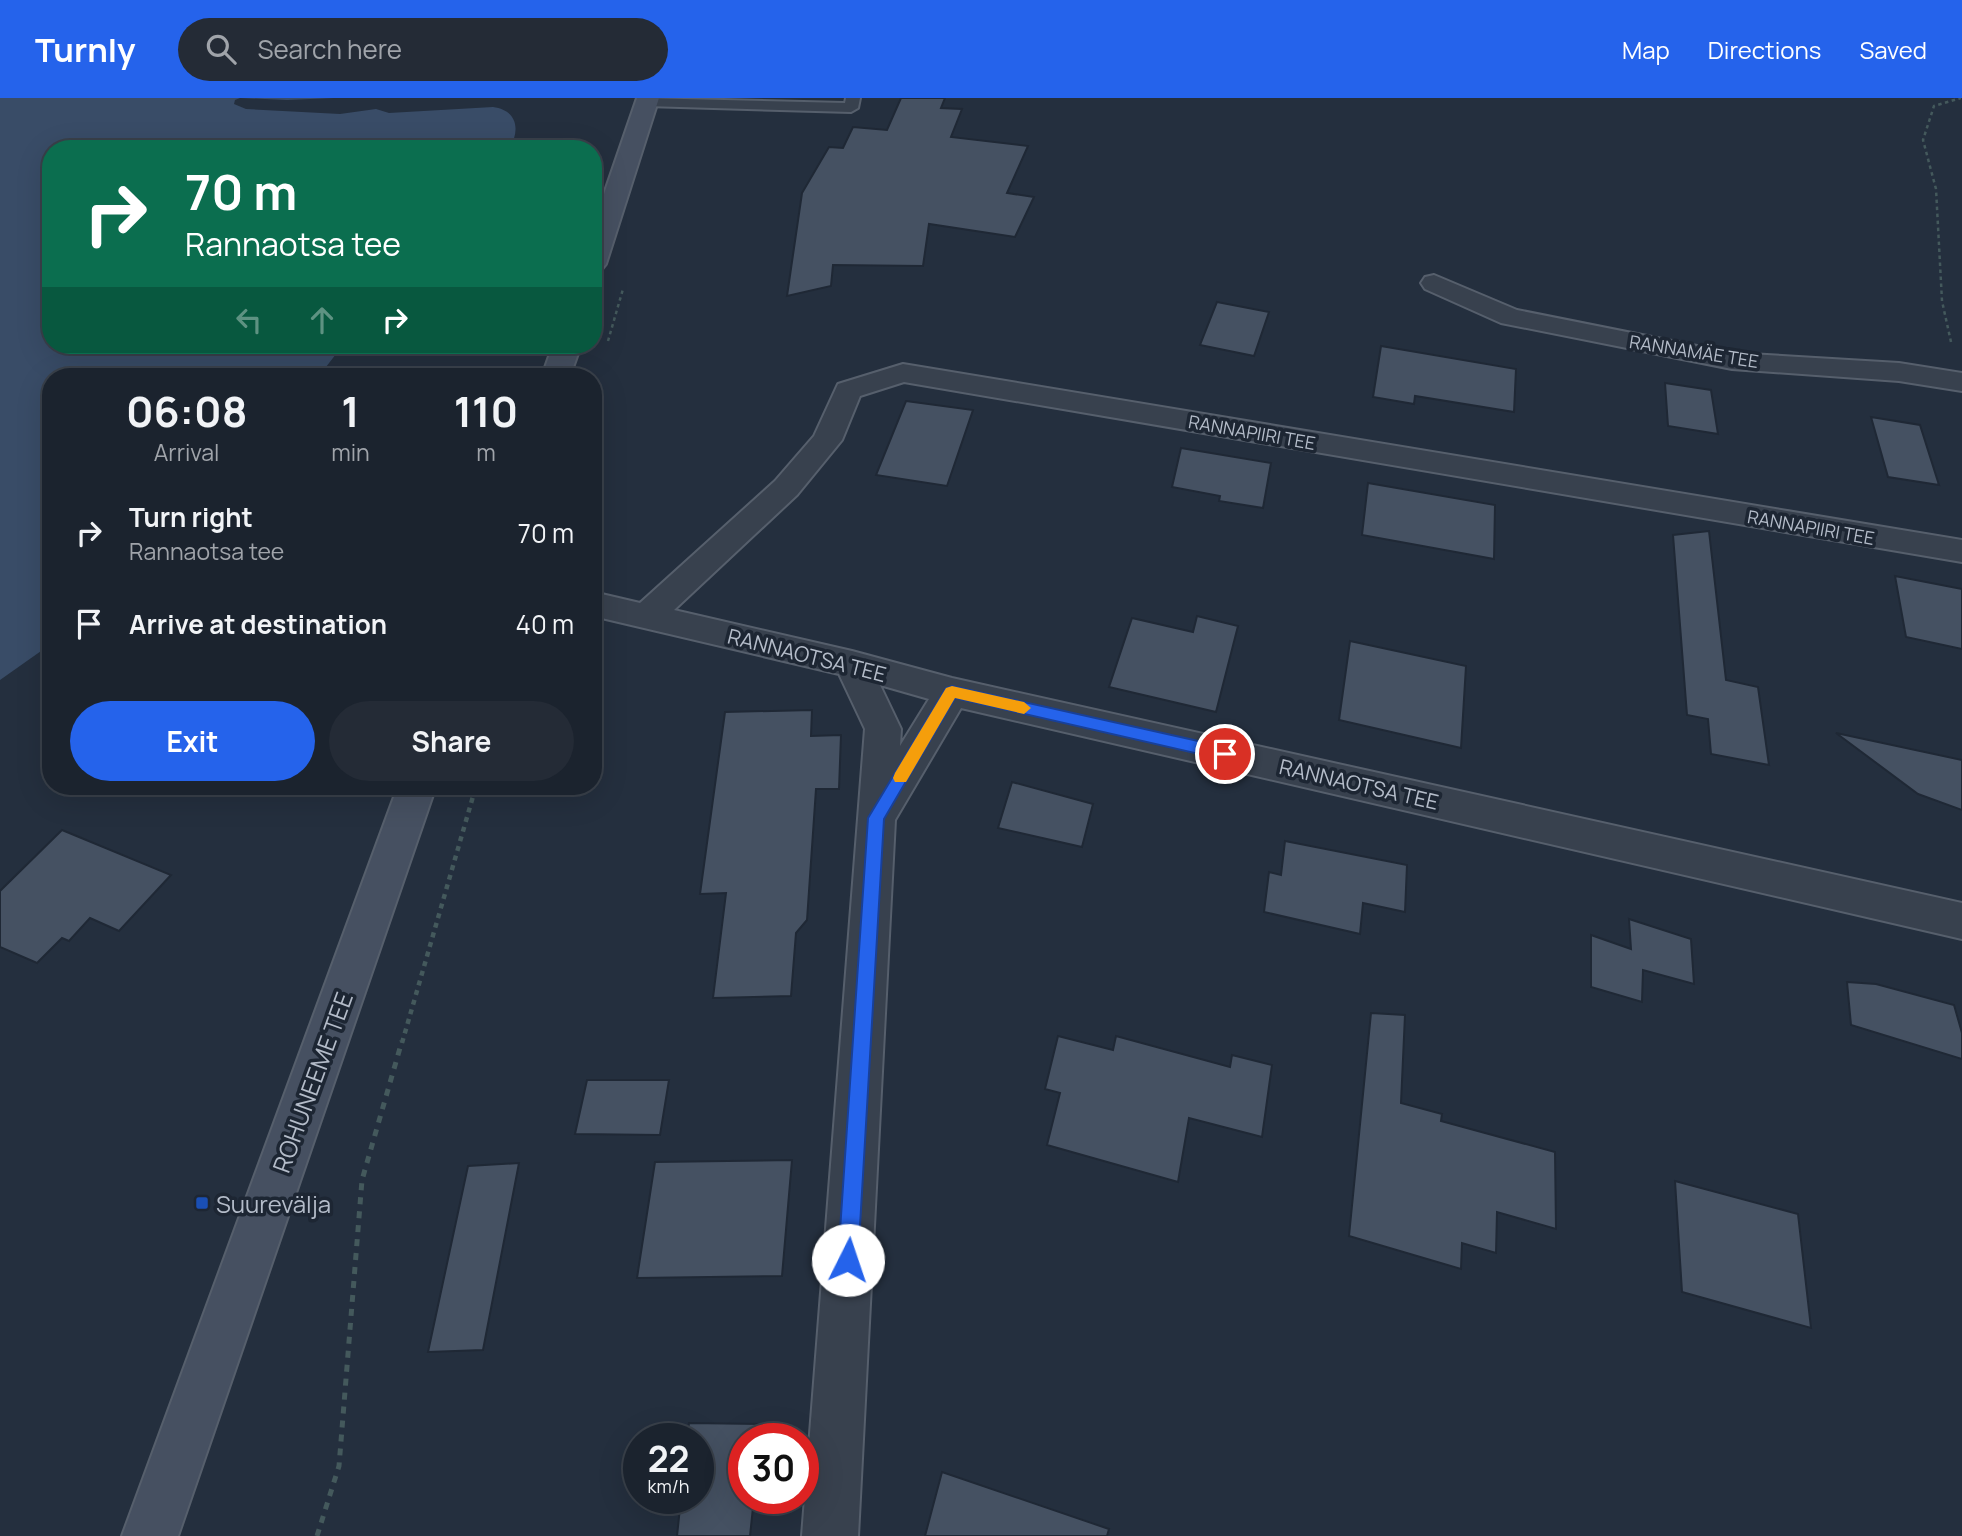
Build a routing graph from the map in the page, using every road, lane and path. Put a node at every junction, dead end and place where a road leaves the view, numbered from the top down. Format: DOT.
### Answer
graph roads {
  1 [pos="853,98"];
  2 [pos="1961,98"];
  3 [pos="647,100"];
  4 [pos="602,237"];
  5 [pos="1434,283"];
  6 [pos="1960,381"];
  7 [pos="1962,551"];
  8 [pos="602,606"];
  9 [pos="646,617"];
  10 [pos="852,664"];
  11 [pos="952,692"];
  12 [pos="414,795"];
  13 [pos="473,795"];
  14 [pos="876,818"];
  15 [pos="1962,920"];
  16 [pos="150,1536"];
  17 [pos="317,1536"];
  18 [pos="830,1536"];
  1 -- 3 [label="lane"];
  2 -- 6 [label="path"];
  3 -- 4 [label="street"];
  5 -- 6 [label="street, RANNAMÄE TEE"];
  7 -- 9 [label="street, RANNAPIIRI TEE"];
  8 -- 9 [label="street, RANNAOTSA TEE"];
  9 -- 10 [label="street, RANNAOTSA TEE"];
  10 -- 11 [label="street, RANNAOTSA TEE"];
  10 -- 14 [label="street"];
  11 -- 14 [label="street"];
  11 -- 15 [label="street, RANNAOTSA TEE"];
  12 -- 16 [label="street, ROHUNEEME TEE"];
  13 -- 17 [label="path"];
  14 -- 18 [label="street"];
}
